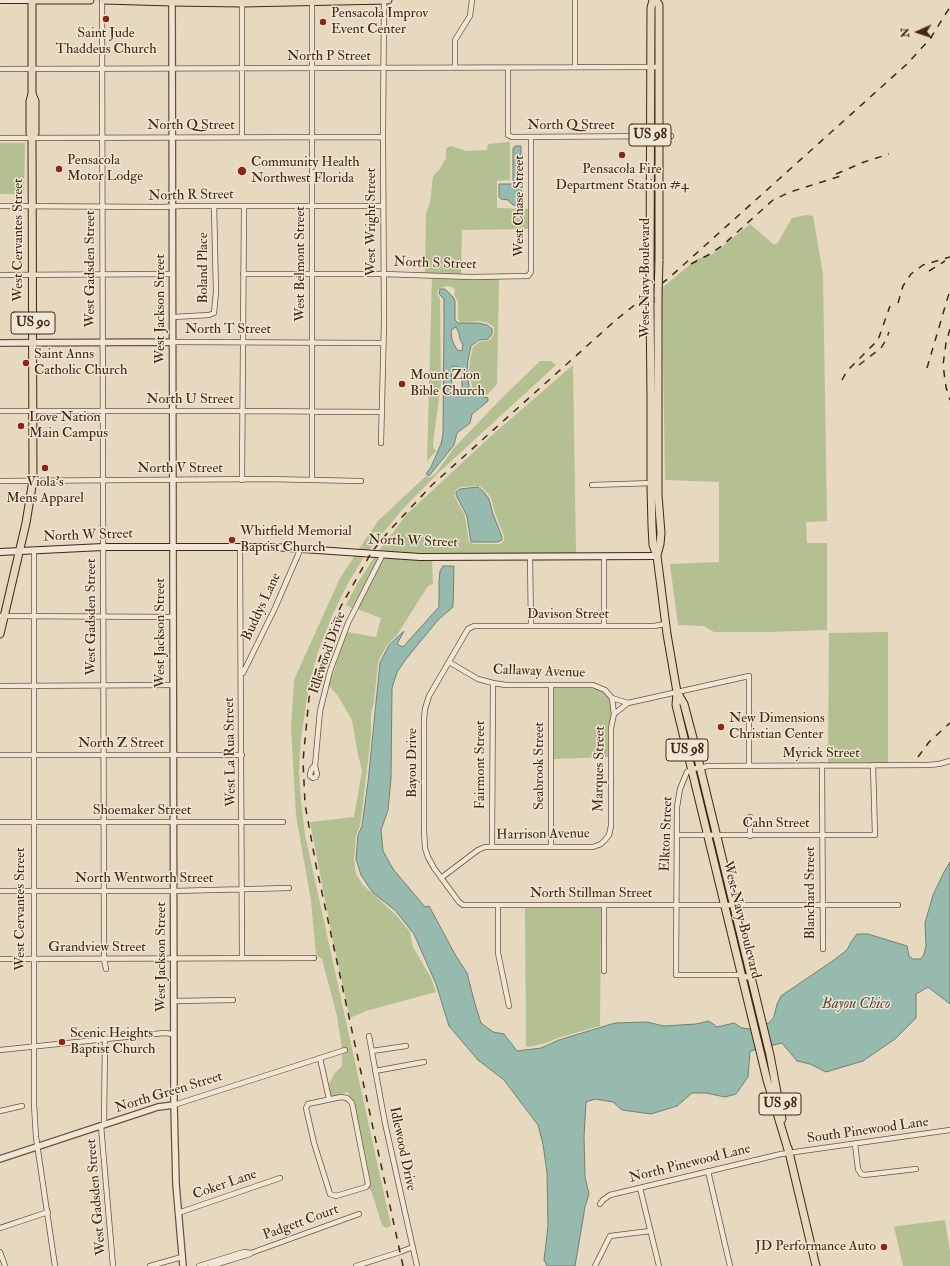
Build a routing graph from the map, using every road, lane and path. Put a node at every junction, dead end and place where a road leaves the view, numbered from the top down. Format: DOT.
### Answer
graph roads {
  1 [pos="2,0"];
  2 [pos="32,0"];
  3 [pos="90,0"];
  4 [pos="103,0"];
  5 [pos="312,0"];
  6 [pos="384,0"];
  7 [pos="388,0"];
  8 [pos="472,0"];
  9 [pos="575,0"];
  10 [pos="653,0"];
  11 [pos="656,0"];
  12 [pos="172,1"];
  13 [pos="242,1"];
  14 [pos="575,67"];
  15 [pos="650,67"];
  16 [pos="659,67"];
  17 [pos="172,68"];
  18 [pos="242,68"];
  19 [pos="311,68"];
  20 [pos="384,68"];
  21 [pos="454,68"];
  22 [pos="508,68"];
  23 [pos="0,69"];
  24 [pos="32,69"];
  25 [pos="102,69"];
  26 [pos="508,135"];
  27 [pos="659,136"];
  28 [pos="671,136"];
  29 [pos="102,137"];
  30 [pos="172,137"];
  31 [pos="242,137"];
  32 [pos="312,137"];
  33 [pos="383,137"];
  34 [pos="531,137"];
  35 [pos="650,137"];
  36 [pos="0,138"];
  37 [pos="32,138"];
  38 [pos="0,206"];
  39 [pos="32,206"];
  40 [pos="172,206"];
  41 [pos="214,206"];
  42 [pos="244,206"];
  43 [pos="312,206"];
  44 [pos="383,206"];
  45 [pos="102,207"];
  46 [pos="172,274"];
  47 [pos="243,274"];
  48 [pos="312,274"];
  49 [pos="384,274"];
  50 [pos="0,275"];
  51 [pos="32,275"];
  52 [pos="102,275"];
  53 [pos="529,275"];
  54 [pos="173,317"];
  55 [pos="173,342"];
  56 [pos="312,342"];
  57 [pos="0,343"];
  58 [pos="33,343"];
  59 [pos="102,343"];
  60 [pos="243,343"];
  61 [pos="383,343"];
  62 [pos="0,411"];
  63 [pos="33,411"];
  64 [pos="242,411"];
  65 [pos="313,411"];
  66 [pos="102,412"];
  67 [pos="173,412"];
  68 [pos="380,412"];
  69 [pos="380,443"];
  70 [pos="312,479"];
  71 [pos="33,480"];
  72 [pos="103,480"];
  73 [pos="173,480"];
  74 [pos="242,480"];
  75 [pos="0,481"];
  76 [pos="361,481"];
  77 [pos="651,483"];
  78 [pos="658,483"];
  79 [pos="592,485"];
  80 [pos="103,547"];
  81 [pos="173,547"];
  82 [pos="240,547"];
  83 [pos="301,548"];
  84 [pos="34,550"];
  85 [pos="0,552"];
  86 [pos="19,552"];
  87 [pos="383,554"];
  88 [pos="530,556"];
  89 [pos="604,556"];
  90 [pos="657,556"];
  91 [pos="2,616"];
  92 [pos="34,616"];
  93 [pos="103,616"];
  94 [pos="173,617"];
  95 [pos="665,624"];
  96 [pos="531,626"];
  97 [pos="604,626"];
  98 [pos="472,627"];
  99 [pos="0,634"];
  100 [pos="449,662"];
  101 [pos="242,675"];
  102 [pos="493,683"];
  103 [pos="173,685"];
  104 [pos="551,685"];
  105 [pos="0,686"];
  106 [pos="34,686"];
  107 [pos="103,686"];
  108 [pos="677,692"];
  109 [pos="612,698"];
  110 [pos="628,703"];
  111 [pos="614,714"];
  112 [pos="103,754"];
  113 [pos="174,754"];
  114 [pos="0,755"];
  115 [pos="33,755"];
  116 [pos="242,755"];
  117 [pos="950,761"];
  118 [pos="749,765"];
  119 [pos="822,765"];
  120 [pos="873,765"];
  121 [pos="315,766"];
  122 [pos="700,767"];
  123 [pos="692,769"];
  124 [pos="750,817"];
  125 [pos="0,822"];
  126 [pos="33,822"];
  127 [pos="242,822"];
  128 [pos="283,822"];
  129 [pos="103,823"];
  130 [pos="173,823"];
  131 [pos="677,835"];
  132 [pos="707,835"];
  133 [pos="822,835"];
  134 [pos="716,836"];
  135 [pos="750,836"];
  136 [pos="605,840"];
  137 [pos="551,846"];
  138 [pos="492,847"];
  139 [pos="442,878"];
  140 [pos="289,888"];
  141 [pos="242,889"];
  142 [pos="103,890"];
  143 [pos="174,890"];
  144 [pos="0,891"];
  145 [pos="34,891"];
  146 [pos="459,902"];
  147 [pos="498,905"];
  148 [pos="604,905"];
  149 [pos="677,905"];
  150 [pos="822,905"];
  151 [pos="898,905"];
  152 [pos="724,906"];
  153 [pos="733,906"];
  154 [pos="823,949"];
  155 [pos="174,958"];
  156 [pos="242,958"];
  157 [pos="314,958"];
  158 [pos="0,959"];
  159 [pos="34,959"];
  160 [pos="104,959"];
  161 [pos="106,969"];
  162 [pos="604,971"];
  163 [pos="742,976"];
  164 [pos="751,978"];
  165 [pos="233,1000"];
  166 [pos="174,1002"];
  167 [pos="509,1006"];
  168 [pos="173,1034"];
  169 [pos="369,1036"];
  170 [pos="105,1038"];
  171 [pos="34,1046"];
  172 [pos="406,1046"];
  173 [pos="0,1050"];
  174 [pos="345,1050"];
  175 [pos="372,1051"];
  176 [pos="320,1058"];
  177 [pos="424,1062"];
  178 [pos="375,1071"];
  179 [pos="329,1099"];
  180 [pos="174,1105"];
  181 [pos="22,1106"];
  182 [pos="0,1111"];
  183 [pos="103,1125"];
  184 [pos="950,1130"];
  185 [pos="855,1144"];
  186 [pos="38,1147"];
  187 [pos="789,1153"];
  188 [pos="0,1159"];
  189 [pos="916,1168"];
  190 [pos="708,1172"];
  191 [pos="280,1178"];
  192 [pos="640,1188"];
  193 [pos="600,1204"];
  194 [pos="48,1212"];
  195 [pos="178,1213"];
  196 [pos="359,1214"];
  197 [pos="0,1228"];
  198 [pos="650,1231"];
  199 [pos="413,1247"];
  200 [pos="0,1252"];
  201 [pos="251,1253"];
  202 [pos="182,1257"];
  203 [pos="5,1266"];
  204 [pos="55,1266"];
  205 [pos="114,1266"];
  206 [pos="150,1266"];
  207 [pos="182,1266"];
  208 [pos="199,1266"];
  209 [pos="211,1266"];
  210 [pos="356,1266"];
  211 [pos="417,1266"];
  212 [pos="595,1266"];
  213 [pos="659,1266"];
  214 [pos="730,1266"];
  215 [pos="816,1266"];
  1 -- 2 [label="main road"];
  2 -- 3 [label="main road"];
  2 -- 24 [label="main road, West Cervantes Street / US 90"];
  4 -- 12 [label="main road"];
  4 -- 25 [label="street, West Gadsden Street"];
  5 -- 6 [label="main road"];
  5 -- 13 [label="main road"];
  5 -- 19 [label="street, West Belmont Street"];
  6 -- 7 [label="main road"];
  6 -- 20 [label="street, West Wright Street"];
  8 -- 21 [label="street"];
  9 -- 14 [label="street"];
  10 -- 15 [label="main road, West Navy Boulevard / US 98"];
  11 -- 16 [label="main road, West Navy Boulevard / US 98"];
  12 -- 13 [label="main road"];
  12 -- 17 [label="street, West Jackson Street"];
  13 -- 18 [label="street"];
  14 -- 15 [label="street, North P Street"];
  14 -- 22 [label="street, North P Street"];
  15 -- 16 [label="street, North P Street"];
  15 -- 35 [label="main road, West Navy Boulevard / US 98"];
  16 -- 27 [label="main road, West Navy Boulevard / US 98"];
  17 -- 18 [label="street, North P Street"];
  17 -- 25 [label="street, North P Street"];
  17 -- 30 [label="street, West Jackson Street"];
  18 -- 19 [label="street, North P Street"];
  18 -- 31 [label="street"];
  19 -- 20 [label="street, North P Street"];
  19 -- 32 [label="street, West Belmont Street"];
  20 -- 21 [label="street, North P Street"];
  20 -- 33 [label="street, West Wright Street"];
  21 -- 22 [label="street, North P Street"];
  22 -- 26 [label="street, West Chase Street"];
  23 -- 24 [label="street, North P Street"];
  24 -- 25 [label="street, North P Street"];
  24 -- 37 [label="main road, West Cervantes Street / US 90"];
  25 -- 29 [label="street, West Gadsden Street"];
  26 -- 34 [label="street, North Q Street"];
  27 -- 28 [label="street, North Q Street"];
  27 -- 35 [label="street, North Q Street"];
  27 -- 78 [label="main road, West Navy Boulevard / US 98, bridge"];
  29 -- 30 [label="street, North Q Street"];
  29 -- 37 [label="street, North Q Street"];
  29 -- 45 [label="street, West Gadsden Street"];
  30 -- 31 [label="street, North Q Street"];
  30 -- 40 [label="street, West Jackson Street"];
  31 -- 32 [label="street, North Q Street"];
  32 -- 33 [label="street, North Q Street"];
  32 -- 43 [label="street, West Belmont Street"];
  33 -- 44 [label="street, West Wright Street"];
  34 -- 35 [label="street, North Q Street"];
  34 -- 53 [label="street, West Chase Street"];
  35 -- 77 [label="main road, West Navy Boulevard / US 98, bridge"];
  36 -- 37 [label="street, North Q Street"];
  37 -- 39 [label="main road, West Cervantes Street / US 90"];
  38 -- 39 [label="street, North R Street"];
  39 -- 45 [label="street, North R Street"];
  39 -- 51 [label="main road, West Cervantes Street / US 90"];
  40 -- 41 [label="street, North R Street"];
  40 -- 45 [label="street, North R Street"];
  40 -- 46 [label="street, West Jackson Street"];
  41 -- 42 [label="street, North R Street"];
  41 -- 54 [label="street, Boland Place"];
  42 -- 43 [label="street, North R Street"];
  42 -- 47 [label="street"];
  43 -- 44 [label="street, North R Street"];
  43 -- 48 [label="street, West Belmont Street"];
  44 -- 49 [label="street, West Wright Street"];
  45 -- 52 [label="street, West Gadsden Street"];
  46 -- 52 [label="street"];
  46 -- 54 [label="street, West Jackson Street"];
  47 -- 48 [label="street, North S Street"];
  47 -- 60 [label="street"];
  48 -- 49 [label="street, North S Street"];
  48 -- 56 [label="street, West Belmont Street"];
  49 -- 53 [label="street, North S Street"];
  49 -- 61 [label="street, West Wright Street"];
  50 -- 51 [label="street"];
  51 -- 52 [label="street"];
  51 -- 58 [label="main road, West Cervantes Street / US 90"];
  52 -- 59 [label="street, West Gadsden Street"];
  54 -- 55 [label="street, West Jackson Street"];
  55 -- 59 [label="street, North T Street"];
  55 -- 60 [label="street, North T Street"];
  55 -- 67 [label="street, West Jackson Street"];
  56 -- 60 [label="street, North T Street"];
  56 -- 61 [label="street, North T Street"];
  56 -- 65 [label="street, West Belmont Street"];
  57 -- 58 [label="street, North T Street"];
  58 -- 59 [label="street, North T Street"];
  58 -- 63 [label="main road, West Cervantes Street / US 90"];
  59 -- 66 [label="street, West Gadsden Street"];
  60 -- 64 [label="street"];
  61 -- 68 [label="street, West Wright Street"];
  62 -- 63 [label="street, North U Street"];
  63 -- 66 [label="street, North U Street"];
  63 -- 71 [label="main road, West Cervantes Street / US 90"];
  64 -- 65 [label="street, North U Street"];
  64 -- 67 [label="street, North U Street"];
  64 -- 74 [label="street"];
  65 -- 68 [label="street, North U Street"];
  65 -- 70 [label="street, West Belmont Street"];
  66 -- 67 [label="street, North U Street"];
  66 -- 72 [label="street, West Gadsden Street"];
  67 -- 73 [label="street, West Jackson Street"];
  68 -- 69 [label="street, West Wright Street"];
  70 -- 74 [label="street, North V Street"];
  70 -- 76 [label="street, North V Street"];
  71 -- 72 [label="street, North V Street"];
  71 -- 75 [label="street, North V Street"];
  71 -- 86 [label="main road, West Cervantes Street / US 90"];
  72 -- 73 [label="street, North V Street"];
  72 -- 80 [label="street, West Gadsden Street"];
  73 -- 74 [label="street, North V Street"];
  73 -- 81 [label="street, West Jackson Street"];
  77 -- 78 [label="street"];
  77 -- 79 [label="street"];
  77 -- 90 [label="main road, West Navy Boulevard / US 98"];
  78 -- 90 [label="main road, West Navy Boulevard / US 98"];
  80 -- 81 [label="main road, North W Street"];
  80 -- 84 [label="main road, North W Street"];
  80 -- 93 [label="street, West Gadsden Street"];
  81 -- 82 [label="main road, North W Street"];
  81 -- 94 [label="street, West Jackson Street"];
  82 -- 83 [label="main road, North W Street"];
  82 -- 101 [label="street, West La Rua Street"];
  83 -- 87 [label="main road, North W Street"];
  83 -- 101 [label="street, Buddys Lane"];
  84 -- 86 [label="main road, North W Street"];
  84 -- 92 [label="street, West Cervantes Street"];
  85 -- 86 [label="main road, North W Street"];
  86 -- 91 [label="main road, US 90"];
  87 -- 88 [label="main road, North W Street"];
  87 -- 121 [label="street, Idlewood Drive"];
  88 -- 89 [label="main road, North W Street"];
  88 -- 96 [label="street"];
  89 -- 90 [label="main road, North W Street"];
  89 -- 97 [label="street"];
  90 -- 95 [label="main road, West Navy Boulevard / US 98"];
  91 -- 92 [label="street"];
  91 -- 99 [label="main road, US 90"];
  92 -- 93 [label="street"];
  92 -- 106 [label="street, West Cervantes Street"];
  93 -- 94 [label="street"];
  93 -- 107 [label="street, West Gadsden Street"];
  94 -- 103 [label="street, West Jackson Street"];
  95 -- 97 [label="street, Davison Street"];
  95 -- 108 [label="main road, West Navy Boulevard / US 98"];
  96 -- 97 [label="street, Davison Street"];
  96 -- 98 [label="street, Davison Street"];
  98 -- 100 [label="street, Bayou Drive"];
  100 -- 102 [label="street, Callaway Avenue"];
  100 -- 139 [label="street, Bayou Drive"];
  101 -- 116 [label="street, West La Rua Street"];
  102 -- 104 [label="street, Callaway Avenue"];
  102 -- 138 [label="street, Fairmont Street"];
  103 -- 107 [label="street"];
  103 -- 113 [label="street, West Jackson Street"];
  104 -- 109 [label="street, Callaway Avenue"];
  104 -- 137 [label="street, Seabrook Street"];
  105 -- 106 [label="street"];
  106 -- 107 [label="street"];
  106 -- 115 [label="street, West Cervantes Street"];
  107 -- 112 [label="street, West Gadsden Street"];
  108 -- 110 [label="street"];
  108 -- 118 [label="street"];
  108 -- 122 [label="main road, West Navy Boulevard / US 98"];
  108 -- 123 [label="main road, West Navy Boulevard / US 98"];
  109 -- 110 [label="street, Callaway Avenue"];
  109 -- 111 [label="street, Marques Street"];
  110 -- 111 [label="street"];
  111 -- 136 [label="street, Marques Street"];
  112 -- 113 [label="street, North Z Street"];
  112 -- 115 [label="street, North Z Street"];
  112 -- 129 [label="street, West Gadsden Street"];
  113 -- 116 [label="street, North Z Street"];
  113 -- 130 [label="street, West Jackson Street"];
  114 -- 115 [label="street, North Z Street"];
  115 -- 126 [label="street, West Cervantes Street"];
  116 -- 127 [label="street, West La Rua Street"];
  117 -- 120 [label="street, Myrick Street"];
  118 -- 119 [label="street, Myrick Street"];
  118 -- 122 [label="street, Myrick Street"];
  119 -- 120 [label="street, Myrick Street"];
  119 -- 133 [label="street, Blanchard Street"];
  120 -- 133 [label="street, Cahn Street"];
  122 -- 123 [label="street, Myrick Street"];
  122 -- 134 [label="main road, West Navy Boulevard / US 98"];
  123 -- 131 [label="street, Elkton Street"];
  123 -- 132 [label="main road, West Navy Boulevard / US 98"];
  124 -- 135 [label="street"];
  125 -- 126 [label="street, Shoemaker Street"];
  126 -- 129 [label="street, Shoemaker Street"];
  126 -- 145 [label="street, West Cervantes Street"];
  127 -- 128 [label="street, Shoemaker Street"];
  127 -- 130 [label="street, Shoemaker Street"];
  127 -- 141 [label="street, West La Rua Street"];
  129 -- 130 [label="street, Shoemaker Street"];
  129 -- 142 [label="street, West Gadsden Street"];
  130 -- 143 [label="street, West Jackson Street"];
  131 -- 132 [label="street, Cahn Street"];
  131 -- 149 [label="street, Elkton Street"];
  132 -- 134 [label="street, Cahn Street"];
  132 -- 152 [label="main road, West Navy Boulevard / US 98"];
  133 -- 135 [label="street, Cahn Street"];
  133 -- 150 [label="street, Blanchard Street"];
  134 -- 135 [label="street, Cahn Street"];
  134 -- 153 [label="main road, West Navy Boulevard / US 98"];
  136 -- 137 [label="street, Harrison Avenue"];
  137 -- 138 [label="street, Harrison Avenue"];
  138 -- 139 [label="street, Harrison Avenue"];
  139 -- 146 [label="street, Bayou Drive"];
  140 -- 141 [label="street, North Wentworth Street"];
  141 -- 143 [label="street, North Wentworth Street"];
  141 -- 156 [label="street, West La Rua Street"];
  142 -- 143 [label="street, North Wentworth Street"];
  142 -- 145 [label="street, North Wentworth Street"];
  142 -- 160 [label="street, West Gadsden Street"];
  143 -- 155 [label="street, West Jackson Street"];
  144 -- 145 [label="street, North Wentworth Street"];
  145 -- 159 [label="street, West Cervantes Street"];
  146 -- 147 [label="street, North Stillman Street"];
  147 -- 148 [label="street, North Stillman Street"];
  147 -- 167 [label="street"];
  148 -- 149 [label="street, North Stillman Street"];
  148 -- 162 [label="street"];
  149 -- 152 [label="street, North Stillman Street"];
  149 -- 163 [label="street, Elkton Street"];
  150 -- 151 [label="street, North Stillman Street"];
  150 -- 153 [label="street, North Stillman Street"];
  150 -- 154 [label="street, Blanchard Street"];
  152 -- 153 [label="street, North Stillman Street"];
  152 -- 163 [label="main road, West Navy Boulevard / US 98"];
  153 -- 164 [label="main road, West Navy Boulevard / US 98"];
  155 -- 156 [label="street, Grandview Street"];
  155 -- 160 [label="street, Grandview Street"];
  155 -- 166 [label="street, West Jackson Street"];
  156 -- 157 [label="street, Grandview Street"];
  158 -- 159 [label="street, Grandview Street"];
  159 -- 160 [label="street, Grandview Street"];
  159 -- 171 [label="street, West Cervantes Street"];
  160 -- 161 [label="street, West Gadsden Street"];
  163 -- 164 [label="street"];
  163 -- 187 [label="main road, West Navy Boulevard / US 98"];
  164 -- 187 [label="main road, West Navy Boulevard / US 98"];
  165 -- 166 [label="street"];
  166 -- 168 [label="street, West Jackson Street"];
  168 -- 170 [label="street"];
  168 -- 180 [label="street, West Jackson Street"];
  169 -- 175 [label="street, Idlewood Drive"];
  170 -- 171 [label="street"];
  170 -- 183 [label="street, West Gadsden Street"];
  171 -- 173 [label="street"];
  171 -- 186 [label="street, West Cervantes Street"];
  172 -- 175 [label="street"];
  174 -- 176 [label="street, North Green Street"];
  175 -- 178 [label="street, Idlewood Drive"];
  176 -- 179 [label="street"];
  176 -- 180 [label="street, North Green Street"];
  177 -- 178 [label="street"];
  178 -- 199 [label="street, Idlewood Drive"];
  179 -- 179 [label="street"];
  180 -- 183 [label="street, North Green Street"];
  180 -- 195 [label="street, West Jackson Street"];
  181 -- 182 [label="street"];
  183 -- 186 [label="street, North Green Street"];
  183 -- 205 [label="street, West Gadsden Street"];
  184 -- 185 [label="street, South Pinewood Lane"];
  185 -- 187 [label="street, South Pinewood Lane"];
  185 -- 189 [label="street"];
  186 -- 188 [label="street, North Green Street"];
  186 -- 194 [label="street, West Cervantes Street"];
  187 -- 190 [label="street, North Pinewood Lane"];
  187 -- 215 [label="main road, West Navy Boulevard / US 98"];
  190 -- 192 [label="street, North Pinewood Lane"];
  190 -- 214 [label="street"];
  191 -- 195 [label="street, Coker Lane"];
  192 -- 193 [label="street, North Pinewood Lane"];
  192 -- 198 [label="street"];
  194 -- 197 [label="street"];
  194 -- 204 [label="street, West Cervantes Street"];
  195 -- 202 [label="street, West Jackson Street"];
  196 -- 201 [label="street, Padgett Court"];
  198 -- 212 [label="street"];
  198 -- 213 [label="street"];
  199 -- 210 [label="street"];
  199 -- 211 [label="street, Idlewood Drive"];
  200 -- 203 [label="street"];
  201 -- 208 [label="street, Padgett Court"];
  201 -- 209 [label="street, Padgett Court"];
  202 -- 206 [label="street"];
  202 -- 207 [label="street, West Jackson Street"];
}
